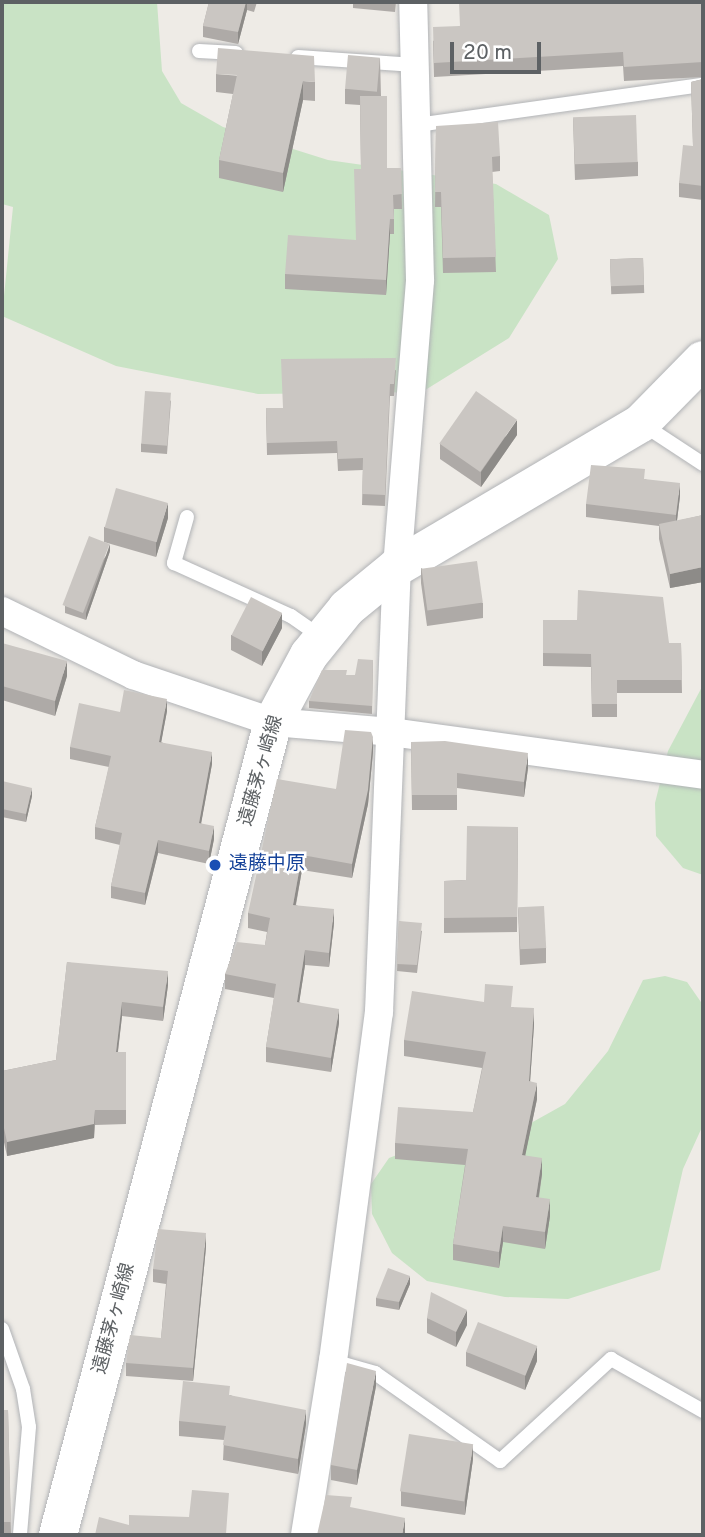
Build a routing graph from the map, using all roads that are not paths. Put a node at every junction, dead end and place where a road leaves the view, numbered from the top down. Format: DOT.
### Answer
graph roads {
  1 [pos="413,2"];
  2 [pos="199,51"];
  3 [pos="253,54"];
  4 [pos="280,56"];
  5 [pos="415,65"];
  6 [pos="703,85"];
  7 [pos="417,125"];
  8 [pos="703,360"];
  9 [pos="640,423"];
  10 [pos="703,464"];
  11 [pos="187,517"];
  12 [pos="397,567"];
  13 [pos="2,611"];
  14 [pos="322,638"];
  15 [pos="273,722"];
  16 [pos="391,732"];
  17 [pos="703,775"];
  18 [pos="2,1329"];
  19 [pos="333,1361"];
  20 [pos="703,1410"];
  21 [pos="20,1535"];
  22 [pos="58,1535"];
  23 [pos="304,1535"];
  1 -- 5 [label="street"];
  2 -- 3 [label="lane"];
  4 -- 5 [label="lane"];
  5 -- 7 [label="street"];
  6 -- 7 [label="lane"];
  7 -- 12 [label="street"];
  8 -- 9 [label="main road, 遠藤茅ヶ崎線"];
  9 -- 10 [label="lane"];
  9 -- 12 [label="main road, 遠藤茅ヶ崎線"];
  11 -- 14 [label="lane"];
  12 -- 14 [label="main road, 遠藤茅ヶ崎線"];
  12 -- 16 [label="street"];
  13 -- 15 [label="street"];
  14 -- 15 [label="main road, 遠藤茅ヶ崎線"];
  15 -- 16 [label="street"];
  15 -- 22 [label="main road, 遠藤茅ヶ崎線"];
  16 -- 17 [label="street"];
  16 -- 19 [label="street"];
  18 -- 21 [label="lane"];
  19 -- 20 [label="lane"];
  19 -- 23 [label="street"];
}
